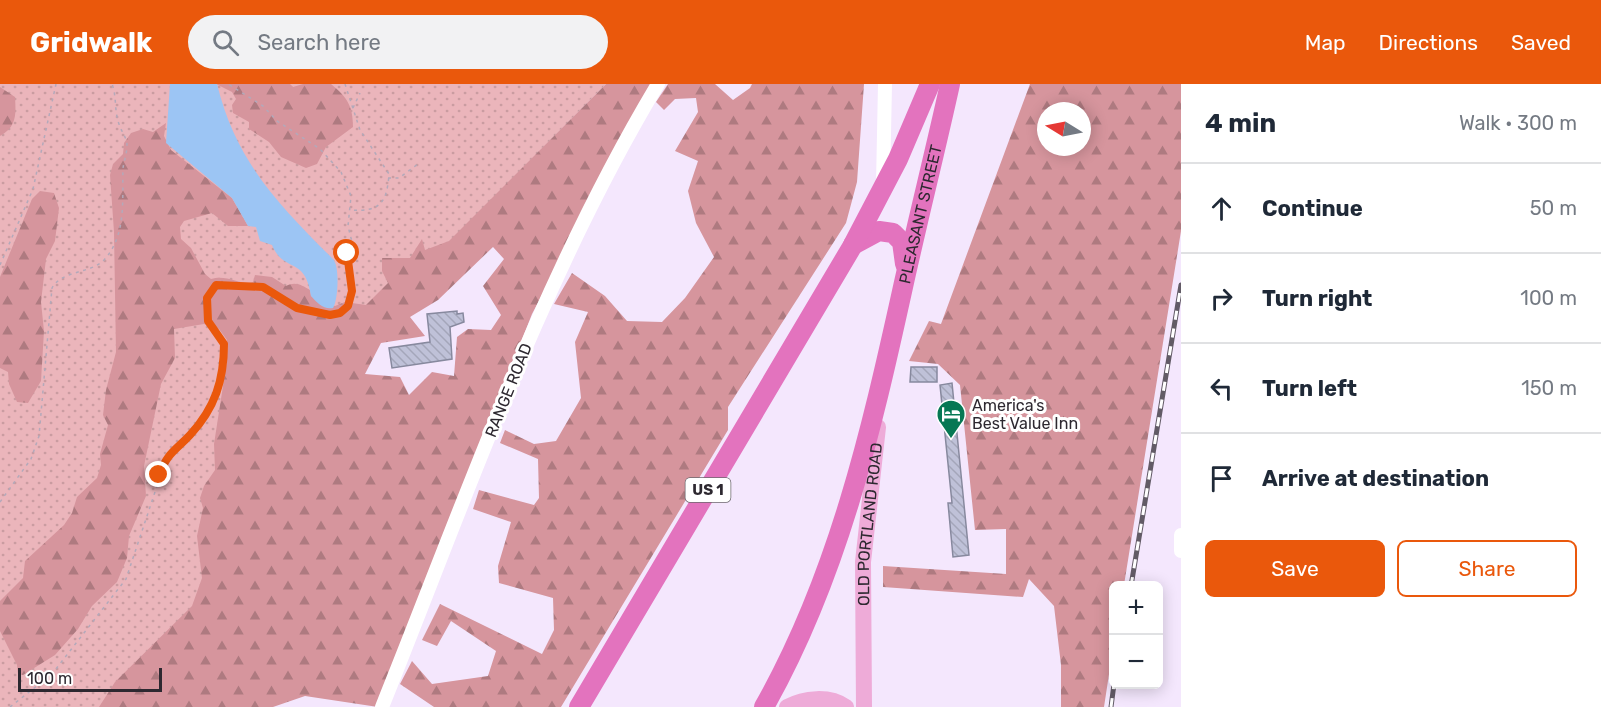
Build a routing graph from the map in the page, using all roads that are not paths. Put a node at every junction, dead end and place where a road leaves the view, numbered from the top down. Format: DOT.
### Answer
graph roads {
  1 [pos="658,84"];
  2 [pos="885,84"];
  3 [pos="930,84"];
  4 [pos="950,84"];
  5 [pos="883,189"];
  6 [pos="853,245"];
  7 [pos="905,279"];
  8 [pos="891,344"];
  9 [pos="1181,535"];
  10 [pos="1181,551"];
  11 [pos="382,707"];
  12 [pos="579,707"];
  13 [pos="764,707"];
  14 [pos="787,707"];
  15 [pos="846,707"];
  16 [pos="864,707"];
  1 -- 11 [label="street, RANGE ROAD"];
  2 -- 5 [label="street"];
  3 -- 5 [label="highway, US 1"];
  4 -- 7 [label="highway, PLEASANT STREET"];
  5 -- 6 [label="highway, US 1"];
  6 -- 7 [label="highway"];
  6 -- 12 [label="highway, US 1"];
  7 -- 8 [label="highway, PLEASANT STREET"];
  8 -- 13 [label="highway, PLEASANT STREET"];
  8 -- 16 [label="main road, OLD PORTLAND ROAD"];
  9 -- 10 [label="street"];
  14 -- 15 [label="main road"];
}
